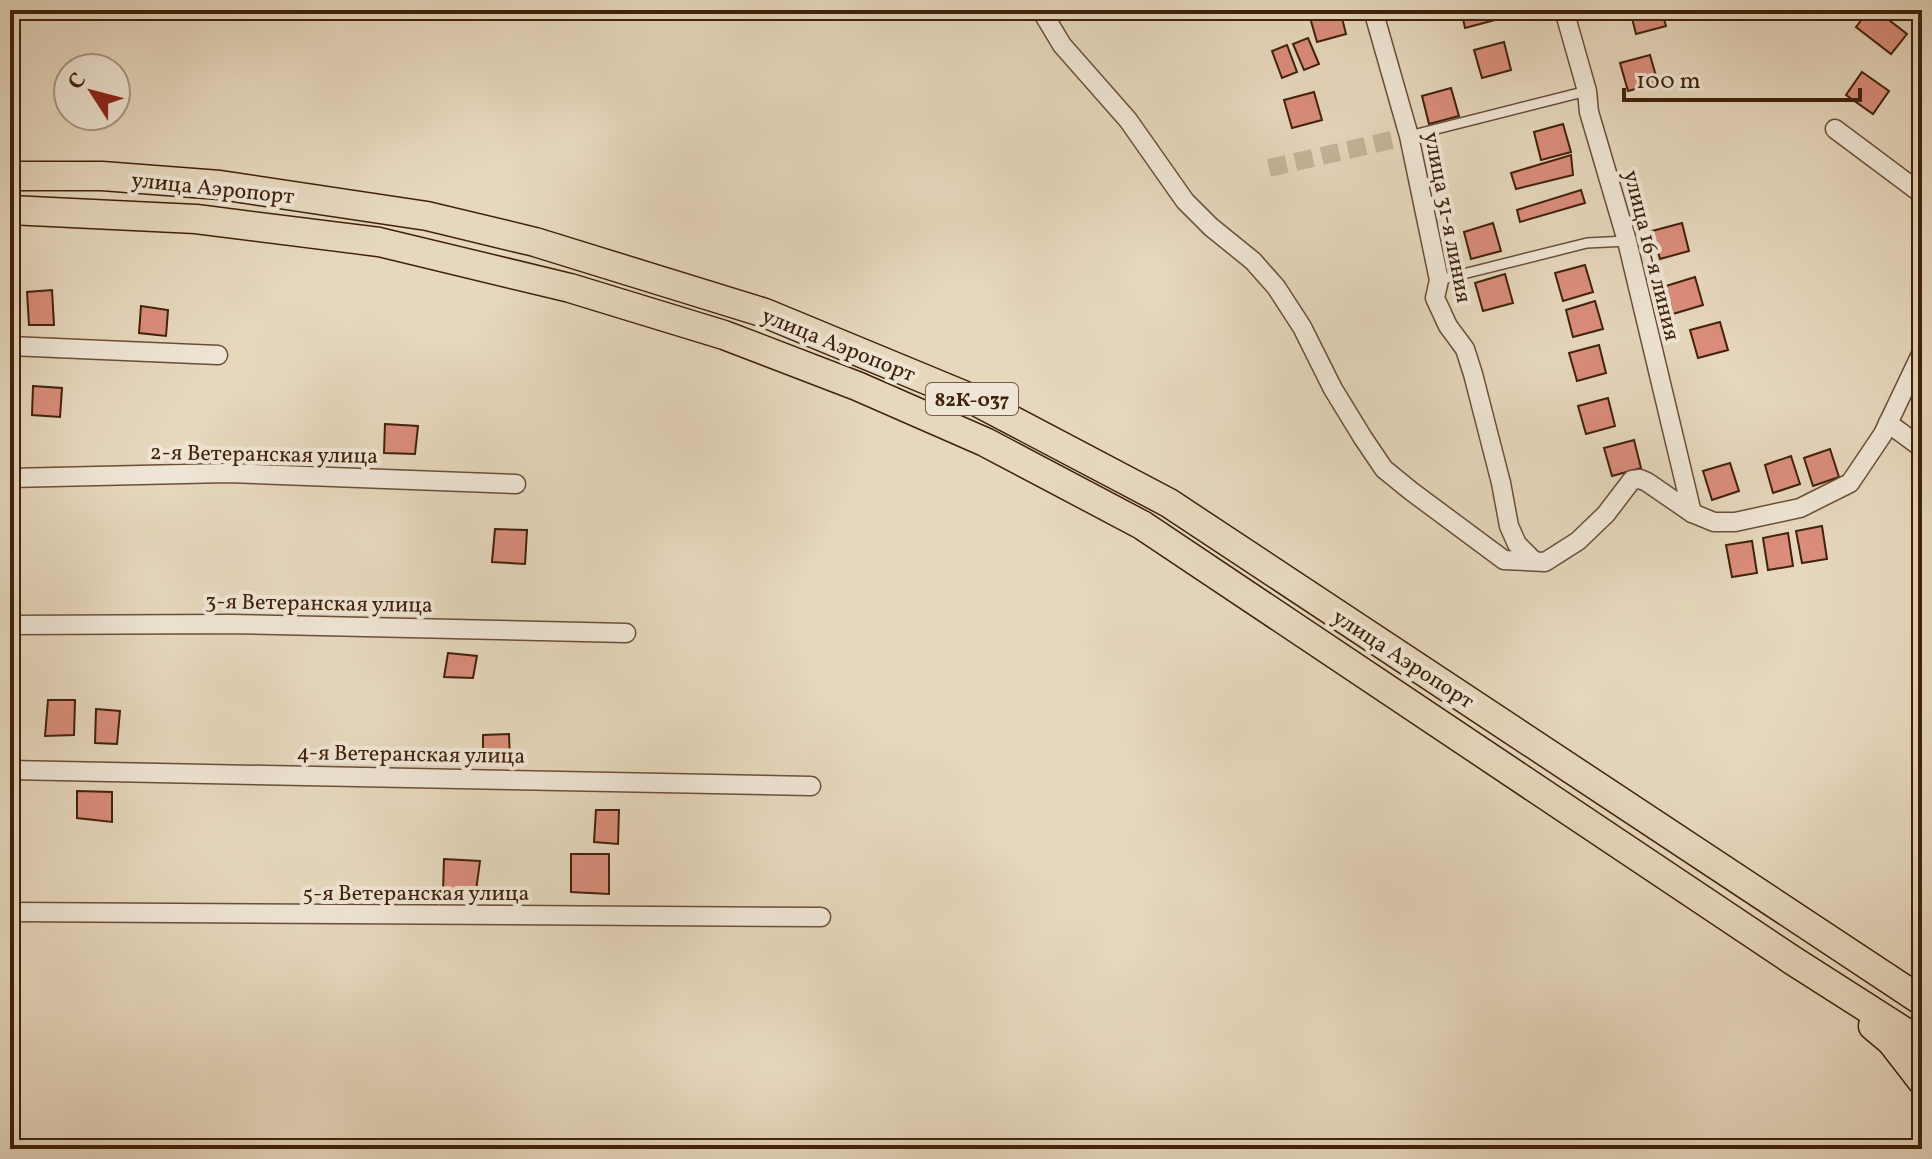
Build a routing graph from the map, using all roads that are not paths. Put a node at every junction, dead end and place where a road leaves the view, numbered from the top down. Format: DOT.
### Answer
graph roads {
  1 [pos="1041,10"];
  2 [pos="1373,10"];
  3 [pos="1564,10"];
  4 [pos="1587,91"];
  5 [pos="1835,129"];
  6 [pos="1409,136"];
  7 [pos="10,176"];
  8 [pos="1922,194"];
  9 [pos="10,210"];
  10 [pos="1627,241"];
  11 [pos="1439,280"];
  12 [pos="10,346"];
  13 [pos="1922,352"];
  14 [pos="218,355"];
  15 [pos="1888,423"];
  16 [pos="1922,448"];
  17 [pos="10,478"];
  18 [pos="516,484"];
  19 [pos="1692,513"];
  20 [pos="1534,561"];
  21 [pos="10,625"];
  22 [pos="626,633"];
  23 [pos="10,770"];
  24 [pos="811,786"];
  25 [pos="10,912"];
  26 [pos="821,917"];
  27 [pos="1815,928"];
  28 [pos="1792,960"];
  29 [pos="1922,984"];
  30 [pos="1922,1001"];
  31 [pos="1922,1043"];
  32 [pos="1922,1081"];
  1 -- 20 [label="street"];
  2 -- 6 [label="street, улица 31-я линия"];
  3 -- 4 [label="street, улица 16-я линия"];
  4 -- 6 [label="lane"];
  4 -- 10 [label="street, улица 16-я линия"];
  5 -- 8 [label="street"];
  6 -- 11 [label="street, улица 31-я линия"];
  7 -- 27 [label="main road, улица Аэропорт / 82К-037"];
  9 -- 28 [label="main road, улица Аэропорт"];
  10 -- 11 [label="lane"];
  10 -- 19 [label="street, улица 16-я линия"];
  11 -- 20 [label="street, улица 31-я линия"];
  12 -- 14 [label="street"];
  13 -- 15 [label="street"];
  15 -- 16 [label="street"];
  15 -- 19 [label="street"];
  17 -- 18 [label="street, 2-я Ветеранская улица"];
  19 -- 20 [label="street"];
  21 -- 22 [label="street, 3-я Ветеранская улица"];
  23 -- 24 [label="street, 4-я Ветеранская улица"];
  25 -- 26 [label="street, 5-я Ветеранская улица"];
  27 -- 29 [label="main road"];
  27 -- 30 [label="main road"];
  28 -- 31 [label="main road"];
  28 -- 32 [label="main road"];
}
